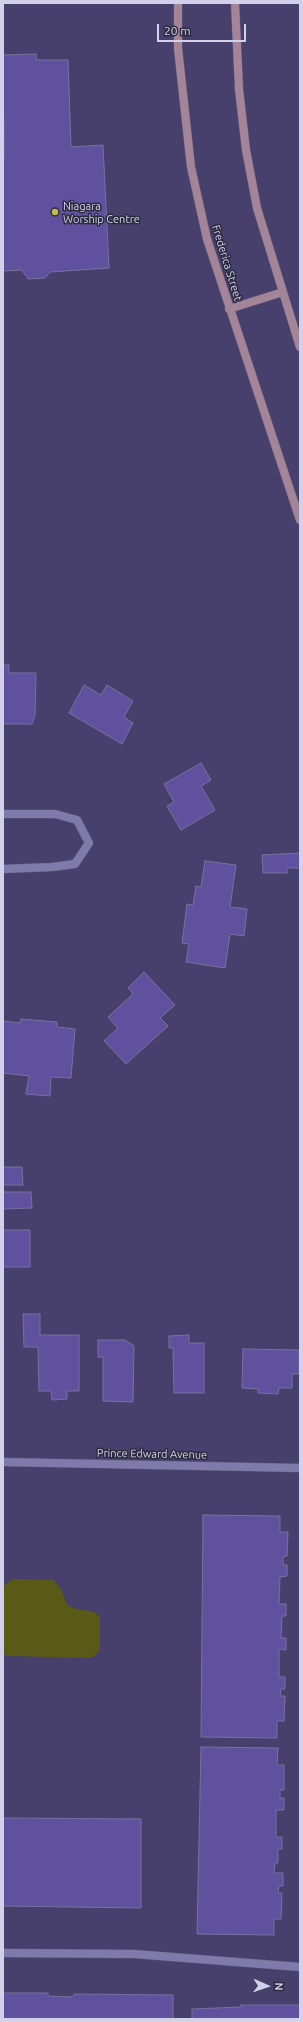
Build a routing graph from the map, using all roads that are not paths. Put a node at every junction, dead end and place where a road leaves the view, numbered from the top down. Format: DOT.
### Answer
graph roads {
  1 [pos="178,3"];
  2 [pos="235,3"];
  3 [pos="283,292"];
  4 [pos="229,309"];
  5 [pos="300,347"];
  6 [pos="300,520"];
  7 [pos="3,814"];
  8 [pos="3,869"];
  9 [pos="3,1462"];
  10 [pos="300,1468"];
  11 [pos="3,1953"];
  12 [pos="300,1967"];
  1 -- 4 [label="main road, Frederica Street"];
  2 -- 3 [label="main road"];
  3 -- 4 [label="main road"];
  3 -- 5 [label="main road"];
  4 -- 6 [label="main road, Frederica Street"];
  7 -- 8 [label="street"];
  9 -- 10 [label="street, Prince Edward Avenue"];
  11 -- 12 [label="street"];
}
